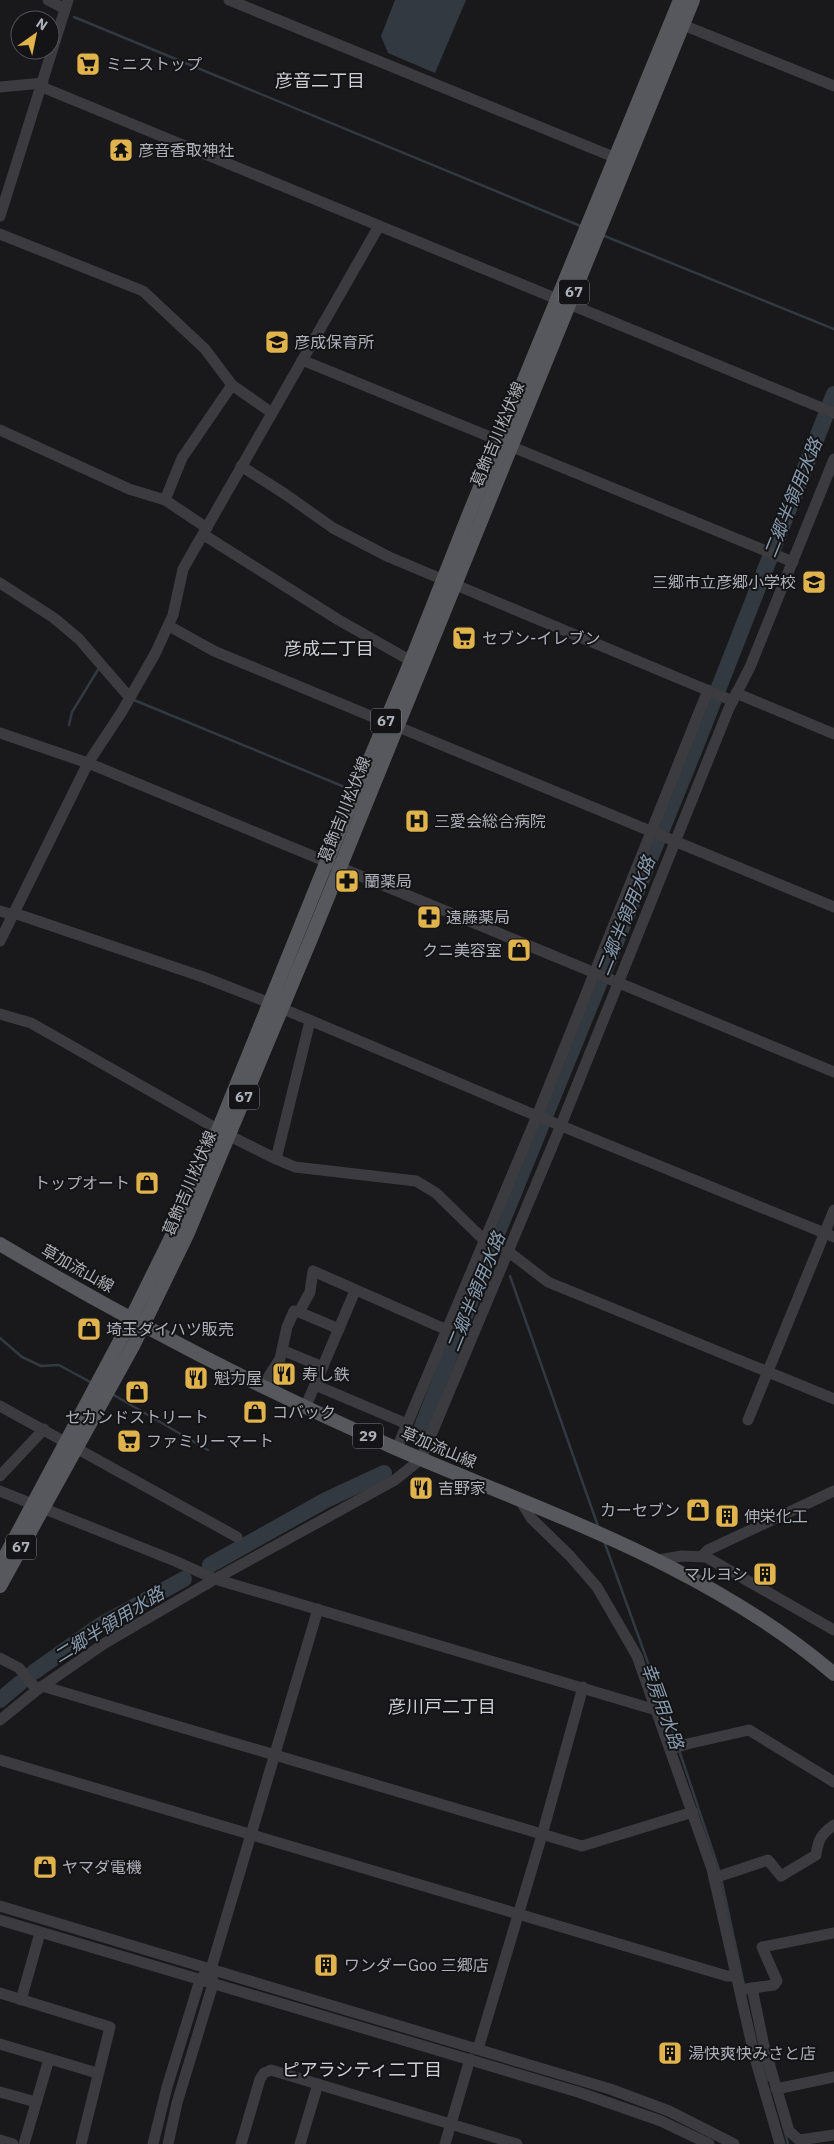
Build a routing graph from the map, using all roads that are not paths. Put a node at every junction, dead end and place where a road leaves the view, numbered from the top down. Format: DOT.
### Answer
graph roads {
  1 [pos="48,0"];
  2 [pos="229,0"];
  3 [pos="680,0"];
  4 [pos="693,0"];
  5 [pos="67,5"];
  6 [pos="683,25"];
  7 [pos="42,85"];
  8 [pos="834,86"];
  9 [pos="0,87"];
  10 [pos="616,158"];
  11 [pos="0,216"];
  12 [pos="379,226"];
  13 [pos="0,234"];
  14 [pos="563,301"];
  15 [pos="302,360"];
  16 [pos="232,385"];
  17 [pos="830,411"];
  18 [pos="272,413"];
  19 [pos="0,430"];
  20 [pos="505,443"];
  21 [pos="834,459"];
  22 [pos="241,466"];
  23 [pos="165,500"];
  24 [pos="205,532"];
  25 [pos="792,562"];
  26 [pos="448,582"];
  27 [pos="0,583"];
  28 [pos="169,626"];
  29 [pos="411,661"];
  30 [pos="723,695"];
  31 [pos="130,698"];
  32 [pos="391,724"];
  33 [pos="0,733"];
  34 [pos="834,734"];
  35 [pos="88,764"];
  36 [pos="657,834"];
  37 [pos="676,842"];
  38 [pos="333,864"];
  39 [pos="834,907"];
  40 [pos="0,910"];
  41 [pos="13,914"];
  42 [pos="0,941"];
  43 [pos="595,972"];
  44 [pos="613,979"];
  45 [pos="276,1006"];
  46 [pos="0,1014"];
  47 [pos="310,1021"];
  48 [pos="834,1072"];
  49 [pos="543,1118"];
  50 [pos="561,1125"];
  51 [pos="224,1132"];
  52 [pos="276,1159"];
  53 [pos="834,1210"];
  54 [pos="829,1235"];
  55 [pos="485,1241"];
  56 [pos="0,1244"];
  57 [pos="504,1249"];
  58 [pos="355,1291"];
  59 [pos="299,1312"];
  60 [pos="138,1321"];
  61 [pos="339,1329"];
  62 [pos="447,1330"];
  63 [pos="282,1350"];
  64 [pos="323,1367"];
  65 [pos="767,1372"];
  66 [pos="315,1385"];
  67 [pos="264,1388"];
  68 [pos="834,1399"];
  69 [pos="0,1406"];
  70 [pos="305,1408"];
  71 [pos="748,1420"];
  72 [pos="407,1424"];
  73 [pos="44,1429"];
  74 [pos="70,1445"];
  75 [pos="397,1448"];
  76 [pos="421,1459"];
  77 [pos="0,1476"];
  78 [pos="0,1491"];
  79 [pos="834,1491"];
  80 [pos="520,1500"];
  81 [pos="38,1506"];
  82 [pos="237,1537"];
  83 [pos="702,1556"];
  84 [pos="658,1560"];
  85 [pos="0,1566"];
  86 [pos="215,1579"];
  87 [pos="0,1586"];
  88 [pos="318,1609"];
  89 [pos="834,1630"];
  90 [pos="0,1658"];
  91 [pos="834,1674"];
  92 [pos="583,1687"];
  93 [pos="40,1688"];
  94 [pos="656,1710"];
  95 [pos="0,1720"];
  96 [pos="676,1748"];
  97 [pos="274,1756"];
  98 [pos="0,1760"];
  99 [pos="834,1782"];
  100 [pos="693,1812"];
  101 [pos="834,1825"];
  102 [pos="251,1834"];
  103 [pos="542,1835"];
  104 [pos="718,1877"];
  105 [pos="0,1906"];
  106 [pos="518,1914"];
  107 [pos="0,1920"];
  108 [pos="40,1933"];
  109 [pos="834,1933"];
  110 [pos="211,1969"];
  111 [pos="736,1976"];
  112 [pos="200,1980"];
  113 [pos="213,1984"];
  114 [pos="752,1988"];
  115 [pos="739,1990"];
  116 [pos="0,1993"];
  117 [pos="21,2000"];
  118 [pos="0,2044"];
  119 [pos="478,2049"];
  120 [pos="49,2059"];
  121 [pos="470,2059"];
  122 [pos="97,2073"];
  123 [pos="834,2077"];
  124 [pos="318,2084"];
  125 [pos="776,2089"];
  126 [pos="0,2092"];
  127 [pos="36,2102"];
  128 [pos="692,2122"];
  129 [pos="451,2124"];
  130 [pos="834,2135"];
  131 [pos="687,2139"];
  132 [pos="0,2140"];
  133 [pos="303,2143"];
  134 [pos="13,2144"];
  135 [pos="24,2144"];
  136 [pos="81,2144"];
  137 [pos="154,2144"];
  138 [pos="168,2144"];
  139 [pos="241,2144"];
  140 [pos="445,2144"];
  141 [pos="517,2144"];
  142 [pos="708,2144"];
  143 [pos="734,2144"];
  144 [pos="780,2144"];
  1 -- 5 [label="street"];
  2 -- 10 [label="street"];
  3 -- 10 [label="main road, 葛飾吉川松伏線 / 67"];
  4 -- 6 [label="main road, 葛飾吉川松伏線 / 67"];
  5 -- 7 [label="street"];
  6 -- 8 [label="street"];
  6 -- 14 [label="main road, 葛飾吉川松伏線 / 67"];
  7 -- 9 [label="street"];
  7 -- 11 [label="street"];
  7 -- 12 [label="street"];
  10 -- 14 [label="main road, 葛飾吉川松伏線 / 67"];
  12 -- 14 [label="street"];
  12 -- 15 [label="street"];
  13 -- 16 [label="street"];
  14 -- 17 [label="street"];
  14 -- 20 [label="main road, 葛飾吉川松伏線 / 67"];
  15 -- 18 [label="street"];
  15 -- 20 [label="street"];
  16 -- 18 [label="street"];
  16 -- 23 [label="street"];
  18 -- 22 [label="street"];
  19 -- 23 [label="street"];
  20 -- 25 [label="street"];
  20 -- 26 [label="main road, 葛飾吉川松伏線 / 67"];
  21 -- 25 [label="street"];
  22 -- 24 [label="street"];
  22 -- 26 [label="street"];
  23 -- 24 [label="street"];
  24 -- 28 [label="street"];
  24 -- 29 [label="street"];
  25 -- 30 [label="street"];
  26 -- 29 [label="main road, 葛飾吉川松伏線 / 67"];
  26 -- 30 [label="street"];
  26 -- 32 [label="main road, 葛飾吉川松伏線 / 67"];
  27 -- 31 [label="street"];
  28 -- 31 [label="street"];
  28 -- 32 [label="street"];
  29 -- 32 [label="main road, 葛飾吉川松伏線 / 67"];
  30 -- 34 [label="street"];
  30 -- 36 [label="street"];
  30 -- 37 [label="street"];
  31 -- 35 [label="street"];
  32 -- 36 [label="street"];
  32 -- 38 [label="main road, 葛飾吉川松伏線 / 67"];
  33 -- 35 [label="street"];
  35 -- 38 [label="street"];
  35 -- 41 [label="street"];
  36 -- 37 [label="street"];
  36 -- 43 [label="street"];
  37 -- 39 [label="street"];
  37 -- 44 [label="street"];
  38 -- 43 [label="street"];
  38 -- 45 [label="main road, 葛飾吉川松伏線 / 67"];
  40 -- 41 [label="street"];
  41 -- 42 [label="street"];
  41 -- 45 [label="street"];
  43 -- 44 [label="street"];
  43 -- 49 [label="street"];
  44 -- 48 [label="street"];
  44 -- 50 [label="street"];
  45 -- 47 [label="street"];
  45 -- 51 [label="main road, 葛飾吉川松伏線 / 67"];
  46 -- 51 [label="street"];
  47 -- 49 [label="street"];
  47 -- 52 [label="street"];
  49 -- 50 [label="street"];
  49 -- 55 [label="street"];
  50 -- 54 [label="street"];
  50 -- 57 [label="street"];
  51 -- 52 [label="street"];
  51 -- 60 [label="main road, 葛飾吉川松伏線 / 67"];
  52 -- 55 [label="street"];
  53 -- 54 [label="street"];
  54 -- 65 [label="street"];
  55 -- 57 [label="street"];
  55 -- 62 [label="street"];
  56 -- 60 [label="main road, 草加流山線 / 29"];
  57 -- 65 [label="street"];
  57 -- 76 [label="street"];
  58 -- 59 [label="street"];
  58 -- 61 [label="street"];
  58 -- 62 [label="street"];
  59 -- 61 [label="street"];
  59 -- 63 [label="street"];
  60 -- 67 [label="main road, 草加流山線 / 29"];
  60 -- 74 [label="main road, 葛飾吉川松伏線 / 67"];
  61 -- 64 [label="street"];
  62 -- 72 [label="street"];
  63 -- 64 [label="street"];
  63 -- 67 [label="street"];
  64 -- 66 [label="street"];
  65 -- 68 [label="street"];
  65 -- 71 [label="street"];
  66 -- 70 [label="street"];
  66 -- 72 [label="street"];
  67 -- 70 [label="main road, 草加流山線 / 29"];
  69 -- 73 [label="street"];
  70 -- 75 [label="main road, 草加流山線 / 29"];
  72 -- 75 [label="street"];
  73 -- 74 [label="street"];
  73 -- 77 [label="street"];
  74 -- 81 [label="main road, 葛飾吉川松伏線 / 67"];
  74 -- 82 [label="street"];
  75 -- 76 [label="main road, 草加流山線 / 29"];
  76 -- 80 [label="main road, 草加流山線 / 29"];
  76 -- 86 [label="street"];
  78 -- 81 [label="street"];
  79 -- 83 [label="street"];
  80 -- 84 [label="main road, 草加流山線 / 29"];
  80 -- 94 [label="street"];
  81 -- 85 [label="main road, 葛飾吉川松伏線 / 67"];
  81 -- 86 [label="street"];
  81 -- 87 [label="main road, 葛飾吉川松伏線 / 67"];
  83 -- 84 [label="street"];
  83 -- 89 [label="street"];
  84 -- 91 [label="main road, 草加流山線 / 29"];
  86 -- 88 [label="street"];
  86 -- 93 [label="street"];
  88 -- 92 [label="street"];
  88 -- 97 [label="street"];
  90 -- 93 [label="street"];
  92 -- 94 [label="street"];
  92 -- 103 [label="street"];
  93 -- 95 [label="street"];
  93 -- 97 [label="street"];
  94 -- 96 [label="street"];
  96 -- 99 [label="street"];
  96 -- 100 [label="street"];
  97 -- 102 [label="street"];
  97 -- 103 [label="street"];
  98 -- 102 [label="street"];
  100 -- 103 [label="street"];
  100 -- 104 [label="street"];
  101 -- 104 [label="street"];
  102 -- 106 [label="street"];
  102 -- 110 [label="street"];
  103 -- 106 [label="street"];
  104 -- 111 [label="street"];
  105 -- 110 [label="street"];
  106 -- 111 [label="street"];
  106 -- 119 [label="street"];
  107 -- 108 [label="street"];
  108 -- 112 [label="street"];
  108 -- 117 [label="street"];
  109 -- 114 [label="street"];
  110 -- 112 [label="street"];
  110 -- 113 [label="street"];
  110 -- 119 [label="street"];
  111 -- 115 [label="street"];
  112 -- 113 [label="street"];
  112 -- 137 [label="street"];
  113 -- 121 [label="street"];
  113 -- 138 [label="street"];
  114 -- 115 [label="street"];
  114 -- 125 [label="street"];
  115 -- 144 [label="street"];
  116 -- 117 [label="street"];
  117 -- 122 [label="street"];
  118 -- 120 [label="street"];
  119 -- 128 [label="street"];
  120 -- 122 [label="street"];
  120 -- 127 [label="street"];
  121 -- 129 [label="street"];
  121 -- 131 [label="street"];
  122 -- 136 [label="street"];
  123 -- 125 [label="street"];
  124 -- 129 [label="street"];
  124 -- 133 [label="street"];
  124 -- 139 [label="street"];
  125 -- 130 [label="street"];
  126 -- 127 [label="street"];
  127 -- 135 [label="street"];
  128 -- 131 [label="street"];
  128 -- 143 [label="street"];
  129 -- 140 [label="street"];
  129 -- 141 [label="street"];
  131 -- 142 [label="street"];
  132 -- 134 [label="street"];
}
